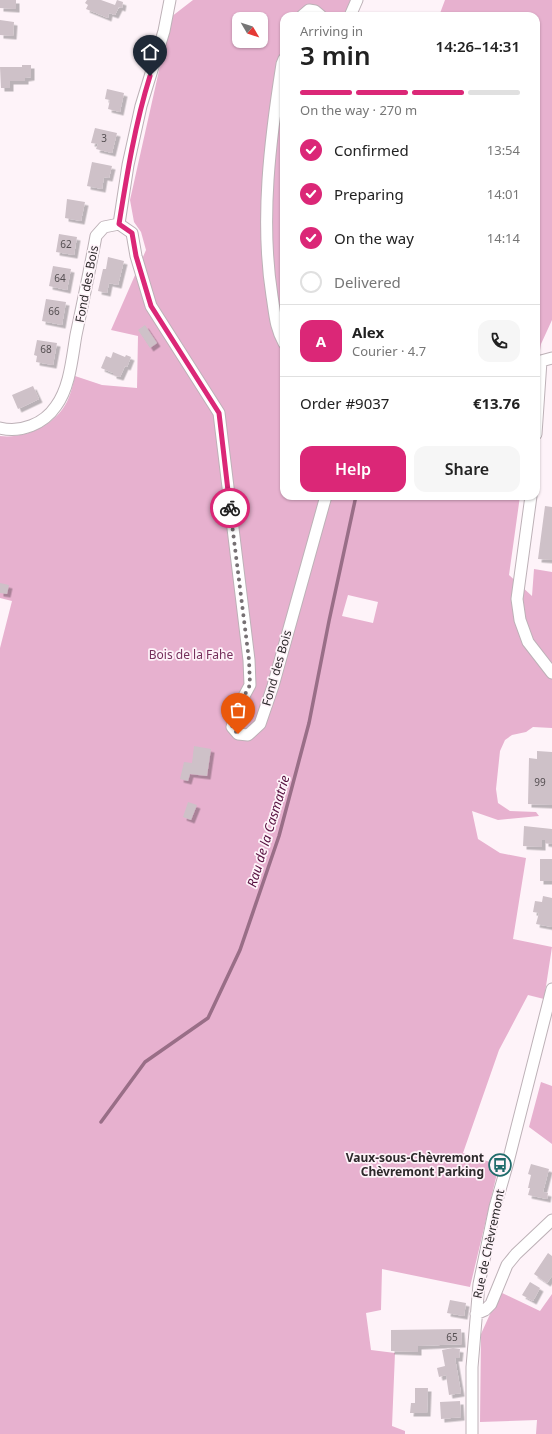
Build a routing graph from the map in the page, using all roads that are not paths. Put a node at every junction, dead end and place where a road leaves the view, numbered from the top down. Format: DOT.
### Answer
graph roads {
  1 [pos="170,0"];
  2 [pos="357,0"];
  3 [pos="307,12"];
  4 [pos="316,12"];
  5 [pos="352,12"];
  6 [pos="280,76"];
  7 [pos="119,224"];
  8 [pos="280,336"];
  9 [pos="552,358"];
  10 [pos="540,376"];
  11 [pos="0,428"];
  12 [pos="325,500"];
  13 [pos="530,500"];
  14 [pos="552,673"];
  15 [pos="552,989"];
  16 [pos="552,1220"];
  17 [pos="476,1314"];
  18 [pos="472,1434"];
  1 -- 7 [label="street"];
  2 -- 5 [label="street"];
  3 -- 4 [label="street"];
  6 -- 8 [label="street"];
  7 -- 11 [label="street, Fond des Bois"];
  7 -- 12 [label="street, Fond des Bois"];
  9 -- 10 [label="street"];
  13 -- 14 [label="street"];
  15 -- 17 [label="street, Rue de Chèvremont"];
  16 -- 17 [label="street"];
  17 -- 18 [label="street, Rue de Chèvremont"];
}
